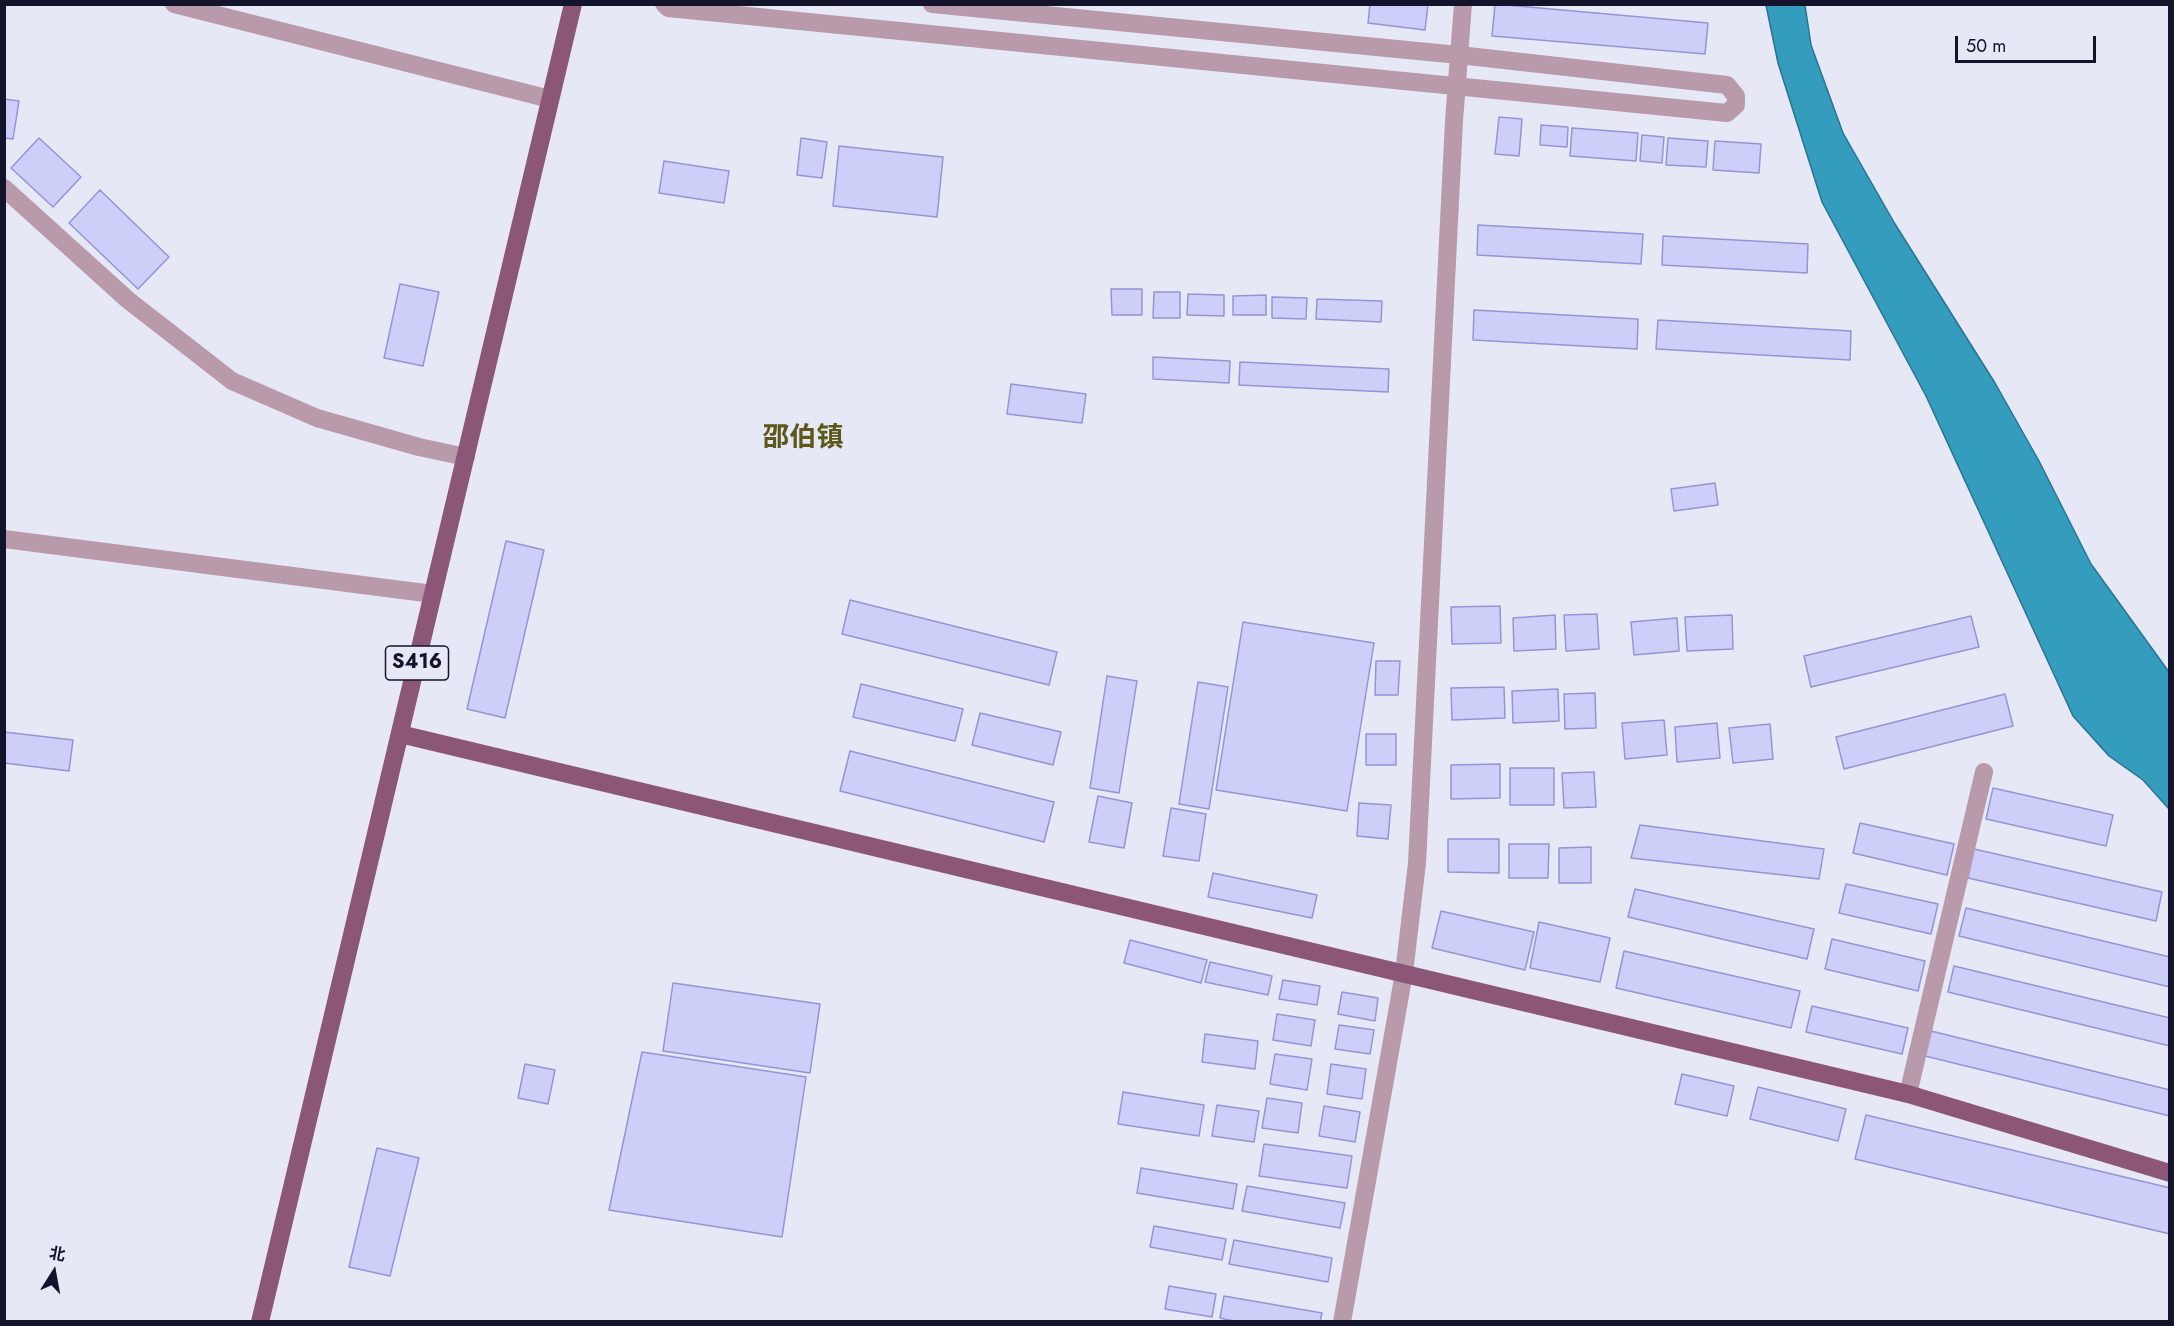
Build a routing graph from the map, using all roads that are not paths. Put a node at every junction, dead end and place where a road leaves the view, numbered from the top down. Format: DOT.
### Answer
graph roads {
  1 [pos="174,4"];
  2 [pos="573,4"];
  3 [pos="664,4"];
  4 [pos="932,4"];
  5 [pos="1463,4"];
  6 [pos="1459,56"];
  7 [pos="1456,86"];
  8 [pos="550,99"];
  9 [pos="4,188"];
  10 [pos="466,457"];
  11 [pos="4,539"];
  12 [pos="433,594"];
  13 [pos="400,734"];
  14 [pos="1984,772"];
  15 [pos="1404,973"];
  16 [pos="1908,1094"];
  17 [pos="2169,1173"];
  18 [pos="260,1322"];
  19 [pos="1342,1322"];
  1 -- 8 [label="street"];
  2 -- 8 [label="main road, S416"];
  3 -- 7 [label="street"];
  4 -- 6 [label="street"];
  5 -- 6 [label="street"];
  6 -- 7 [label="street"];
  6 -- 7 [label="street"];
  7 -- 15 [label="street"];
  8 -- 10 [label="main road, S416"];
  9 -- 10 [label="street"];
  10 -- 12 [label="main road, S416"];
  11 -- 12 [label="street"];
  12 -- 13 [label="main road, S416"];
  13 -- 15 [label="main road"];
  13 -- 18 [label="main road, S416"];
  14 -- 16 [label="street"];
  15 -- 16 [label="main road"];
  15 -- 19 [label="street"];
  16 -- 17 [label="main road"];
}
